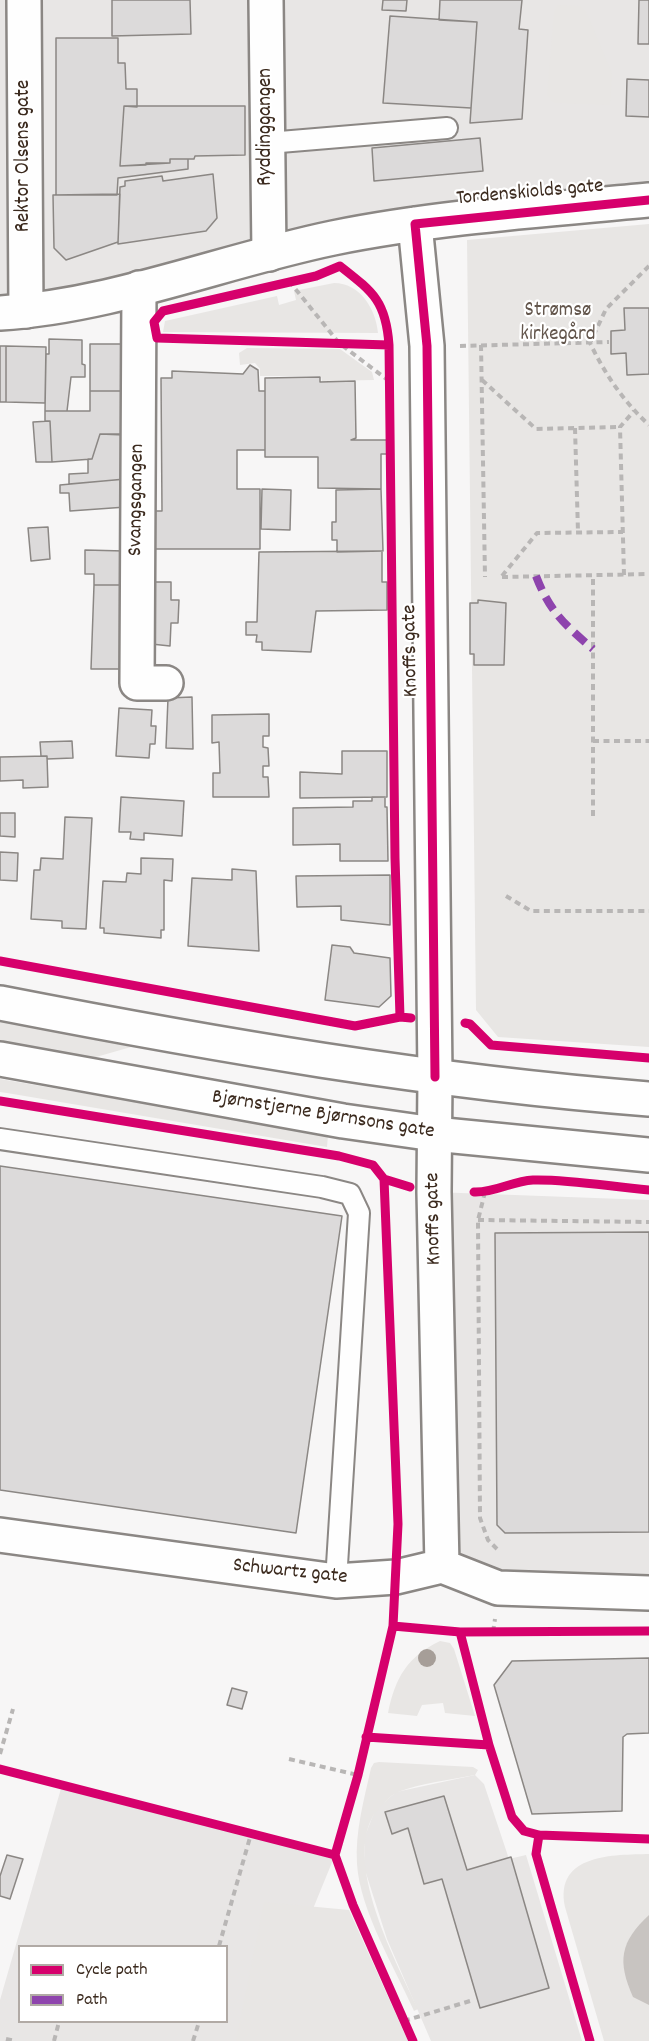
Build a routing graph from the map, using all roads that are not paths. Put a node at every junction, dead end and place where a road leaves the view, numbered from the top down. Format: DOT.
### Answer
graph roads {
  1 [pos="24,0"];
  2 [pos="266,0"];
  3 [pos="447,128"];
  4 [pos="268,143"];
  5 [pos="649,200"];
  6 [pos="415,224"];
  7 [pos="273,269"];
  8 [pos="139,288"];
  9 [pos="13,312"];
  10 [pos="166,683"];
  11 [pos="0,1003"];
  12 [pos="0,1059"];
  13 [pos="435,1077"];
  14 [pos="649,1099"];
  15 [pos="434,1134"];
  16 [pos="0,1139"];
  17 [pos="649,1155"];
  18 [pos="0,1535"];
  19 [pos="442,1566"];
  20 [pos="336,1581"];
  21 [pos="649,1593"];
  1 -- 9 [label="street, Rektor Olsens gate"];
  2 -- 4 [label="street, Ryddinggangen"];
  3 -- 4 [label="lane"];
  4 -- 7 [label="street, Ryddinggangen"];
  5 -- 6 [label="street, Tordenskiolds gate"];
  6 -- 7 [label="street, Tordenskiolds gate"];
  6 -- 13 [label="street, Knoffs gate"];
  7 -- 8 [label="street, Tordenskiolds gate"];
  8 -- 9 [label="street, Tordenskiolds gate"];
  8 -- 10 [label="street, Svangsgangen"];
  11 -- 13 [label="street"];
  12 -- 15 [label="street, Bjørnstjerne Bjørnsons gate"];
  13 -- 14 [label="street"];
  13 -- 15 [label="street, Knoffs gate"];
  15 -- 17 [label="street, Bjørnstjerne Bjørnsons gate"];
  15 -- 19 [label="street, Knoffs gate"];
  16 -- 20 [label="lane"];
  18 -- 20 [label="street, Schwartz gate"];
  19 -- 20 [label="street, Schwartz gate"];
  19 -- 21 [label="street"];
}
